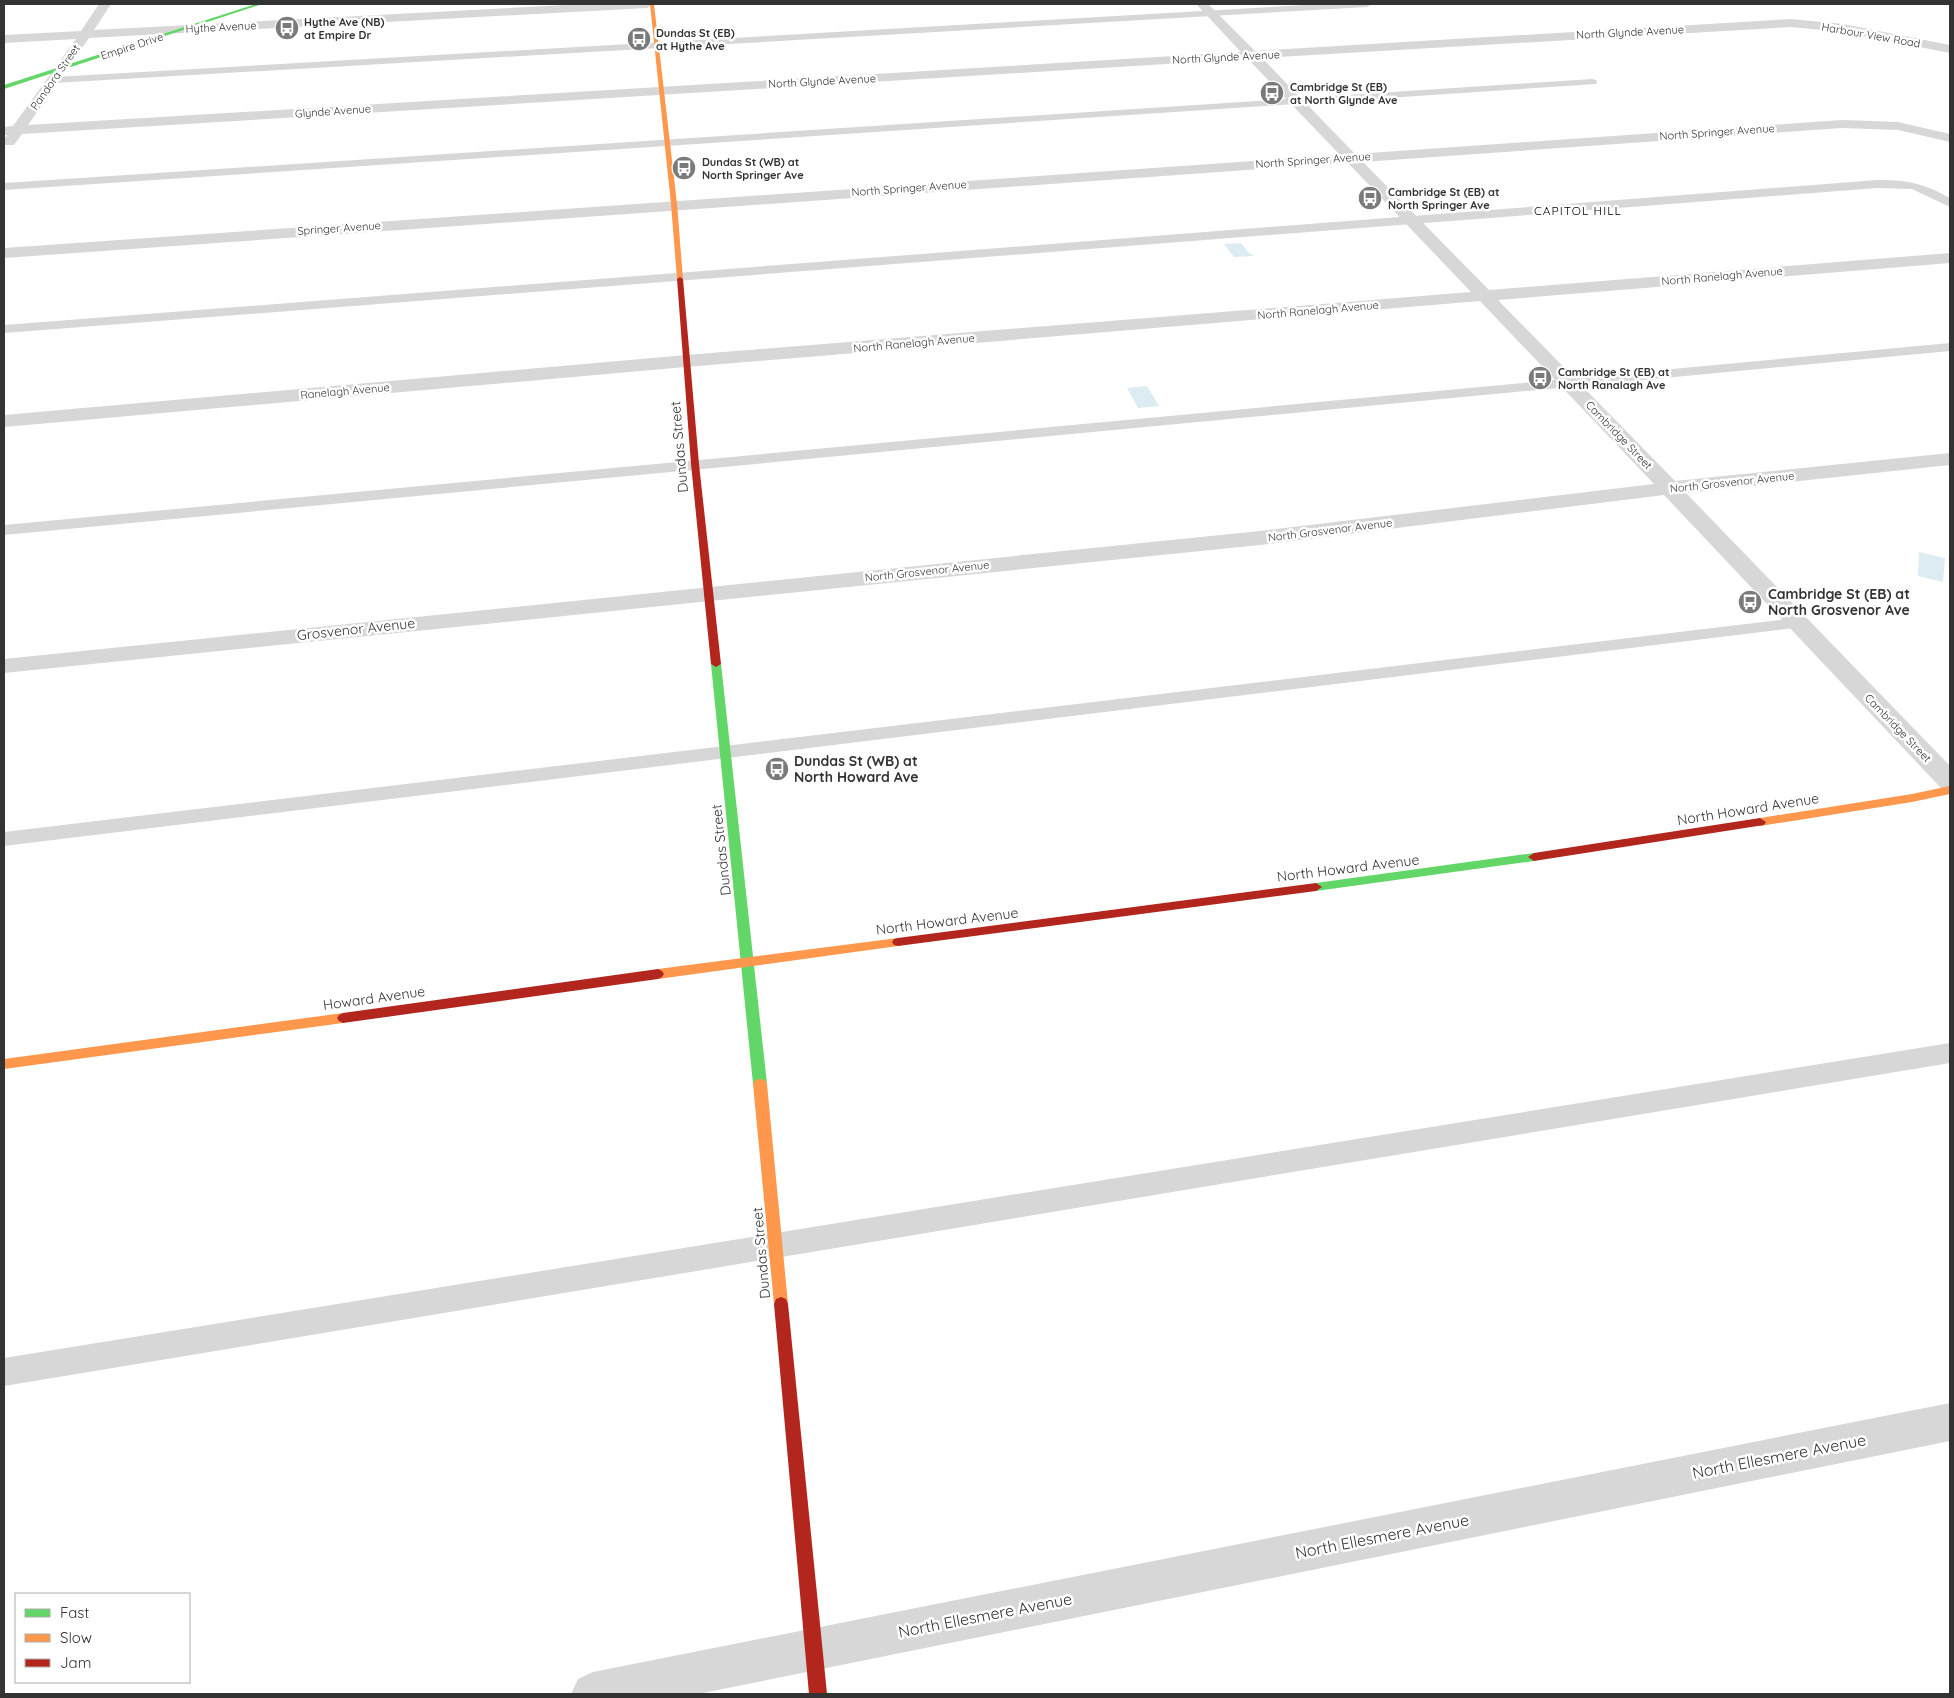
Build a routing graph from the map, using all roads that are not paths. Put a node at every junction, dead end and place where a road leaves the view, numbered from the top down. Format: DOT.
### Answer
graph roads {
  1 [pos="105,4"];
  2 [pos="260,4"];
  3 [pos="647,4"];
  4 [pos="652,4"];
  5 [pos="1367,4"];
  6 [pos="1206,8"];
  7 [pos="242,10"];
  8 [pos="1790,23"];
  9 [pos="265,25"];
  10 [pos="185,29"];
  11 [pos="85,34"];
  12 [pos="4,39"];
  13 [pos="658,44"];
  14 [pos="1950,48"];
  15 [pos="1252,55"];
  16 [pos="64,67"];
  17 [pos="54,80"];
  18 [pos="1592,82"];
  19 [pos="4,87"];
  20 [pos="662,90"];
  21 [pos="1296,102"];
  22 [pos="10,131"];
  23 [pos="1950,138"];
  24 [pos="668,143"];
  25 [pos="4,150"];
  26 [pos="1350,157"];
  27 [pos="4,187"];
  28 [pos="674,204"];
  29 [pos="1950,204"];
  30 [pos="1411,221"];
  31 [pos="4,252"];
  32 [pos="1950,258"];
  33 [pos="678,278"];
  34 [pos="1483,296"];
  35 [pos="4,329"];
  36 [pos="1950,347"];
  37 [pos="686,361"];
  38 [pos="1570,384"];
  39 [pos="4,421"];
  40 [pos="1950,459"];
  41 [pos="695,464"];
  42 [pos="1670,489"];
  43 [pos="4,530"];
  44 [pos="708,592"];
  45 [pos="1797,623"];
  46 [pos="4,666"];
  47 [pos="726,752"];
  48 [pos="1950,782"];
  49 [pos="1950,790"];
  50 [pos="4,839"];
  51 [pos="748,963"];
  52 [pos="1950,1053"];
  53 [pos="4,1064"];
  54 [pos="776,1246"];
  55 [pos="4,1372"];
  56 [pos="1950,1422"];
  57 [pos="814,1651"];
  58 [pos="593,1694"];
  59 [pos="818,1694"];
  1 -- 11 [label="street, Pandora Street"];
  2 -- 7 [label="street, Empire Drive"];
  3 -- 9 [label="street, Hythe Avenue"];
  4 -- 13 [label="street, Dundas Street"];
  5 -- 6 [label="lane"];
  6 -- 13 [label="lane"];
  6 -- 15 [label="street, Cambridge Street"];
  7 -- 9 [label="street"];
  7 -- 10 [label="street, Empire Drive"];
  8 -- 14 [label="street, Harbour View Road"];
  8 -- 15 [label="street, North Glynde Avenue"];
  9 -- 10 [label="street, Hythe Avenue"];
  10 -- 11 [label="street, Hythe Avenue"];
  10 -- 16 [label="street, Empire Drive"];
  11 -- 12 [label="street, Hythe Avenue"];
  11 -- 16 [label="street, Pandora Street"];
  13 -- 17 [label="lane"];
  13 -- 20 [label="street, Dundas Street"];
  15 -- 20 [label="street, North Glynde Avenue"];
  15 -- 21 [label="street, Cambridge Street"];
  16 -- 17 [label="street, Pandora Street"];
  16 -- 19 [label="street, Empire Drive"];
  17 -- 22 [label="street, Pandora Street"];
  18 -- 21 [label="lane"];
  20 -- 22 [label="street, Glynde Avenue"];
  20 -- 24 [label="street, Dundas Street"];
  21 -- 24 [label="lane"];
  21 -- 26 [label="street, Cambridge Street"];
  22 -- 25 [label="street, Pandora Street"];
  23 -- 26 [label="street, North Springer Avenue"];
  24 -- 27 [label="lane"];
  24 -- 28 [label="street, Dundas Street"];
  26 -- 28 [label="street, North Springer Avenue"];
  26 -- 30 [label="street, Cambridge Street"];
  28 -- 31 [label="street, Springer Avenue"];
  28 -- 33 [label="street, Dundas Street"];
  29 -- 30 [label="lane"];
  30 -- 33 [label="lane"];
  30 -- 34 [label="street, Cambridge Street"];
  32 -- 34 [label="street, North Ranelagh Avenue"];
  33 -- 35 [label="lane"];
  33 -- 37 [label="street, Dundas Street"];
  34 -- 37 [label="street, North Ranelagh Avenue"];
  34 -- 38 [label="street, Cambridge Street"];
  36 -- 38 [label="lane"];
  37 -- 39 [label="street, Ranelagh Avenue"];
  37 -- 41 [label="street, Dundas Street"];
  38 -- 41 [label="lane"];
  38 -- 42 [label="street, Cambridge Street"];
  40 -- 42 [label="street, North Grosvenor Avenue"];
  41 -- 43 [label="lane"];
  41 -- 44 [label="street, Dundas Street"];
  42 -- 44 [label="street, North Grosvenor Avenue"];
  42 -- 45 [label="street, Cambridge Street"];
  44 -- 46 [label="street, Grosvenor Avenue"];
  44 -- 47 [label="street, Dundas Street"];
  45 -- 47 [label="lane"];
  45 -- 48 [label="street, Cambridge Street"];
  47 -- 50 [label="lane"];
  47 -- 51 [label="street, Dundas Street"];
  49 -- 51 [label="street, North Howard Avenue"];
  51 -- 53 [label="street, Howard Avenue"];
  51 -- 54 [label="street, Dundas Street"];
  52 -- 54 [label="lane"];
  54 -- 55 [label="lane"];
  54 -- 57 [label="street, Dundas Street"];
  56 -- 57 [label="street, North Ellesmere Avenue"];
  57 -- 58 [label="street, North Ellesmere Avenue"];
  57 -- 59 [label="street, Dundas Street"];
}
